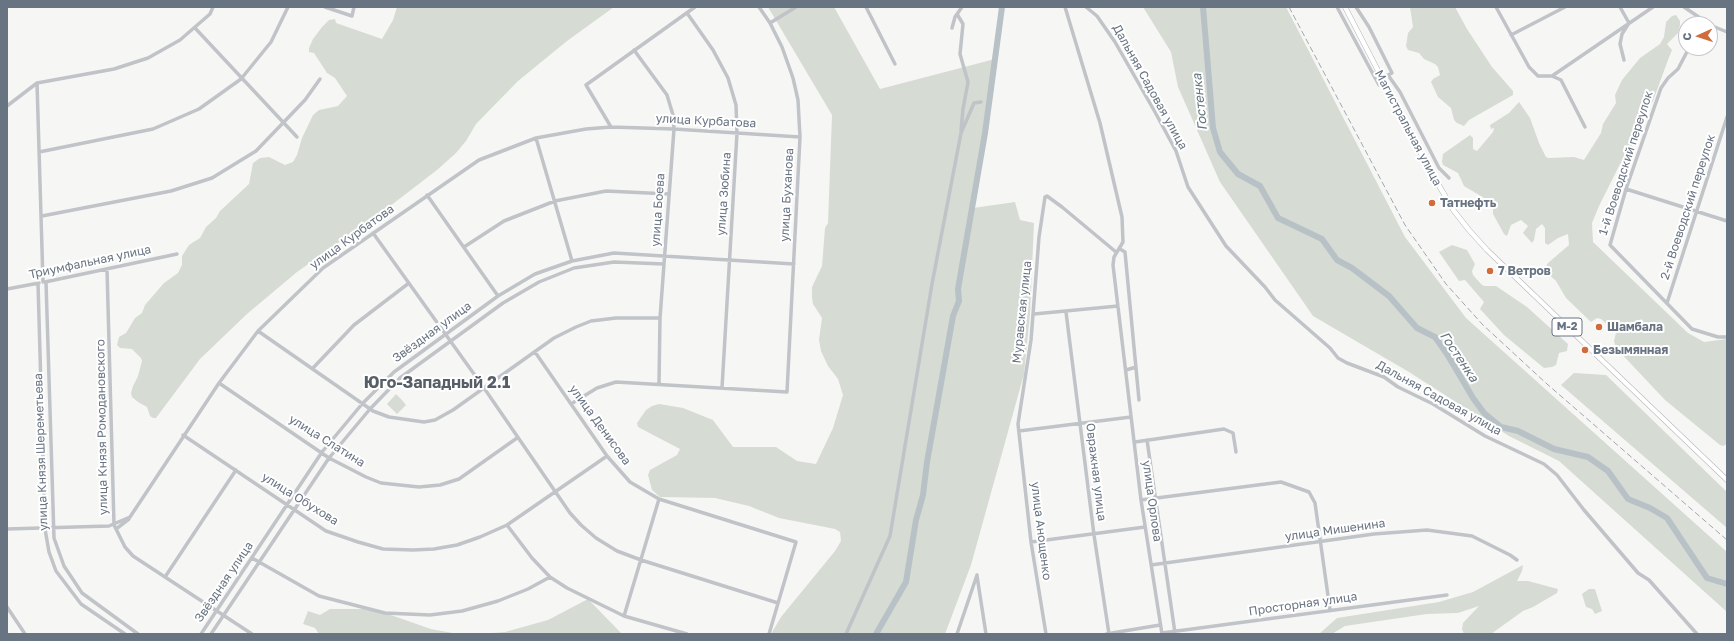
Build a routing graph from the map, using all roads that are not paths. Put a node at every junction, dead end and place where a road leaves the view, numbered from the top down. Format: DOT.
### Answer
graph roads {
  1 [pos="213,7"];
  2 [pos="288,7"];
  3 [pos="325,7"];
  4 [pos="354,7"];
  5 [pos="695,7"];
  6 [pos="759,7"];
  7 [pos="796,7"];
  8 [pos="866,7"];
  9 [pos="962,7"];
  10 [pos="1065,7"];
  11 [pos="1086,7"];
  12 [pos="1337,7"];
  13 [pos="1345,7"];
  14 [pos="1356,7"];
  15 [pos="1496,7"];
  16 [pos="1565,7"];
  17 [pos="1620,7"];
  18 [pos="1653,7"];
  19 [pos="1684,7"];
  20 [pos="687,13"];
  21 [pos="957,14"];
  22 [pos="1696,16"];
  23 [pos="770,23"];
  24 [pos="1628,23"];
  25 [pos="195,28"];
  26 [pos="952,28"];
  27 [pos="1511,35"];
  28 [pos="634,50"];
  29 [pos="1685,56"];
  30 [pos="1624,60"];
  31 [pos="895,64"];
  32 [pos="1379,71"];
  33 [pos="1373,74"];
  34 [pos="1388,75"];
  35 [pos="1552,76"];
  36 [pos="1382,78"];
  37 [pos="241,79"];
  38 [pos="320,79"];
  39 [pos="1377,81"];
  40 [pos="38,82"];
  41 [pos="1379,85"];
  42 [pos="981,102"];
  43 [pos="7,106"];
  44 [pos="1727,117"];
  45 [pos="284,124"];
  46 [pos="611,127"];
  47 [pos="1585,127"];
  48 [pos="674,129"];
  49 [pos="737,133"];
  50 [pos="961,133"];
  51 [pos="297,137"];
  52 [pos="800,137"];
  53 [pos="536,138"];
  54 [pos="39,152"];
  55 [pos="1449,178"];
  56 [pos="1626,189"];
  57 [pos="669,194"];
  58 [pos="427,195"];
  59 [pos="555,201"];
  60 [pos="1698,211"];
  61 [pos="42,216"];
  62 [pos="1727,221"];
  63 [pos="372,232"];
  64 [pos="464,247"];
  65 [pos="1120,249"];
  66 [pos="1116,252"];
  67 [pos="177,254"];
  68 [pos="665,256"];
  69 [pos="730,260"];
  70 [pos="572,261"];
  71 [pos="664,264"];
  72 [pos="794,264"];
  73 [pos="108,269"];
  74 [pos="45,282"];
  75 [pos="38,283"];
  76 [pos="409,283"];
  77 [pos="7,289"];
  78 [pos="498,296"];
  79 [pos="1667,303"];
  80 [pos="1118,306"];
  81 [pos="1066,312"];
  82 [pos="1034,314"];
  83 [pos="660,318"];
  84 [pos="258,332"];
  85 [pos="444,334"];
  86 [pos="1727,337"];
  87 [pos="450,342"];
  88 [pos="535,352"];
  89 [pos="1136,367"];
  90 [pos="313,368"];
  91 [pos="1126,370"];
  92 [pos="218,383"];
  93 [pos="659,383"];
  94 [pos="484,388"];
  95 [pos="722,388"];
  96 [pos="1139,400"];
  97 [pos="362,404"];
  98 [pos="571,404"];
  99 [pos="370,409"];
  100 [pos="1131,417"];
  101 [pos="1080,423"];
  102 [pos="1018,431"];
  103 [pos="183,435"];
  104 [pos="517,438"];
  105 [pos="1148,440"];
  106 [pos="1135,442"];
  107 [pos="322,452"];
  108 [pos="1236,452"];
  109 [pos="607,456"];
  110 [pos="329,458"];
  111 [pos="236,470"];
  112 [pos="1727,480"];
  113 [pos="556,492"];
  114 [pos="1155,499"];
  115 [pos="659,500"];
  116 [pos="1141,500"];
  117 [pos="287,505"];
  118 [pos="294,510"];
  119 [pos="130,517"];
  120 [pos="114,525"];
  121 [pos="507,525"];
  122 [pos="1145,527"];
  123 [pos="45,529"];
  124 [pos="53,529"];
  125 [pos="7,530"];
  126 [pos="116,530"];
  127 [pos="1094,535"];
  128 [pos="1031,542"];
  129 [pos="1322,542"];
  130 [pos="252,558"];
  131 [pos="641,560"];
  132 [pos="1516,560"];
  133 [pos="260,562"];
  134 [pos="1165,562"];
  135 [pos="1151,565"];
  136 [pos="165,577"];
  137 [pos="550,577"];
  138 [pos="1447,595"];
  139 [pos="778,603"];
  140 [pos="7,607"];
  141 [pos="217,610"];
  142 [pos="1330,610"];
  143 [pos="224,615"];
  144 [pos="624,616"];
  145 [pos="1160,625"];
  146 [pos="1175,633"];
  147 [pos="25,634"];
  148 [pos="125,634"];
  149 [pos="138,634"];
  150 [pos="201,634"];
  151 [pos="212,634"];
  152 [pos="252,634"];
  153 [pos="687,634"];
  154 [pos="769,634"];
  155 [pos="846,634"];
  156 [pos="958,634"];
  157 [pos="986,634"];
  158 [pos="1046,634"];
  159 [pos="1106,634"];
  160 [pos="1109,634"];
  161 [pos="1162,634"];
  162 [pos="1697,634"];
  1 -- 25 [label="street"];
  2 -- 37 [label="street"];
  3 -- 4 [label="street"];
  5 -- 20 [label="street"];
  6 -- 23 [label="street, улица Буханова"];
  7 -- 23 [label="street"];
  8 -- 31 [label="street"];
  9 -- 21 [label="street"];
  10 -- 65 [label="street"];
  11 -- 162 [label="street, Дальняя Садовая улица"];
  12 -- 33 [label="street"];
  13 -- 32 [label="main road, Магистральная улица"];
  14 -- 34 [label="street"];
  15 -- 27 [label="street"];
  16 -- 27 [label="street"];
  17 -- 24 [label="street"];
  18 -- 24 [label="street"];
  19 -- 22 [label="street"];
  20 -- 28 [label="street"];
  20 -- 49 [label="street, улица Зюбина"];
  21 -- 26 [label="street"];
  21 -- 50 [label="street"];
  23 -- 52 [label="street, улица Буханова"];
  24 -- 30 [label="street"];
  24 -- 35 [label="street"];
  25 -- 37 [label="street"];
  25 -- 40 [label="street"];
  27 -- 35 [label="street"];
  28 -- 46 [label="street"];
  28 -- 48 [label="street, улица Боева"];
  29 -- 56 [label="street, 1-й Воеводский переулок"];
  32 -- 33 [label="street"];
  32 -- 36 [label="main road, Магистральная улица"];
  33 -- 39 [label="street"];
  34 -- 36 [label="street"];
  34 -- 55 [label="street"];
  35 -- 47 [label="street"];
  36 -- 39 [label="street"];
  36 -- 112 [label="main road, Магистральная улица / М-2"];
  37 -- 45 [label="street"];
  37 -- 54 [label="street"];
  38 -- 45 [label="street"];
  39 -- 41 [label="street"];
  40 -- 43 [label="street"];
  40 -- 54 [label="street, улица Князя Шереметьева"];
  42 -- 50 [label="street"];
  44 -- 60 [label="street, 2-й Воеводский переулок"];
  45 -- 51 [label="street"];
  45 -- 61 [label="street"];
  46 -- 48 [label="street, улица Курбатова"];
  46 -- 53 [label="street, улица Курбатова"];
  48 -- 49 [label="street, улица Курбатова"];
  48 -- 57 [label="street, улица Боева"];
  49 -- 52 [label="street, улица Курбатова"];
  49 -- 69 [label="street, улица Зюбина"];
  50 -- 155 [label="street"];
  52 -- 72 [label="street, улица Буханова"];
  53 -- 58 [label="street, улица Курбатова"];
  53 -- 59 [label="street"];
  54 -- 61 [label="street, улица Князя Шереметьева"];
  56 -- 60 [label="street"];
  56 -- 79 [label="street, 1-й Воеводский переулок"];
  57 -- 59 [label="street"];
  57 -- 68 [label="street, улица Боева"];
  58 -- 63 [label="street, улица Курбатова"];
  58 -- 64 [label="street"];
  59 -- 64 [label="street"];
  59 -- 70 [label="street"];
  60 -- 62 [label="street"];
  60 -- 79 [label="street, 2-й Воеводский переулок"];
  61 -- 74 [label="street, улица Князя Шереметьева"];
  63 -- 76 [label="street"];
  63 -- 84 [label="street, улица Курбатова"];
  64 -- 78 [label="street"];
  65 -- 66 [label="street"];
  65 -- 89 [label="street"];
  66 -- 80 [label="street, улица Орлова"];
  66 -- 82 [label="street, Муравская улица"];
  67 -- 73 [label="street, Триумфальная улица"];
  68 -- 69 [label="street, Звёздная улица"];
  68 -- 70 [label="street, Звёздная улица"];
  68 -- 71 [label="street, улица Боева"];
  69 -- 72 [label="street, Звёздная улица"];
  69 -- 95 [label="street, улица Зюбина"];
  70 -- 78 [label="street, Звёздная улица"];
  71 -- 83 [label="street, улица Боева"];
  71 -- 87 [label="street, Звёздная улица"];
  72 -- 95 [label="street, улица Буханова"];
  73 -- 74 [label="street, Триумфальная улица"];
  73 -- 120 [label="street, улица Князя Ромодановского"];
  74 -- 75 [label="street, Триумфальная улица"];
  74 -- 124 [label="street, улица Князя Шереметьева"];
  75 -- 77 [label="street, Триумфальная улица"];
  75 -- 123 [label="street, улица Князя Шереметьева"];
  76 -- 85 [label="street"];
  76 -- 90 [label="street"];
  78 -- 85 [label="street, Звёздная улица"];
  79 -- 86 [label="street"];
  80 -- 81 [label="street"];
  80 -- 91 [label="street, улица Орлова"];
  81 -- 82 [label="street"];
  81 -- 101 [label="street, Овражная улица"];
  82 -- 102 [label="street, Муравская улица"];
  83 -- 88 [label="street"];
  83 -- 93 [label="street, улица Боева"];
  84 -- 90 [label="street"];
  84 -- 92 [label="street, улица Курбатова"];
  85 -- 87 [label="street"];
  85 -- 97 [label="street, Звёздная улица"];
  87 -- 94 [label="street"];
  87 -- 99 [label="street, Звёздная улица"];
  88 -- 94 [label="street"];
  88 -- 98 [label="street, улица Денисова"];
  89 -- 91 [label="street"];
  89 -- 96 [label="street"];
  90 -- 97 [label="street"];
  91 -- 100 [label="street, улица Орлова"];
  92 -- 103 [label="street, улица Курбатова"];
  92 -- 107 [label="street, улица Слатина"];
  93 -- 95 [label="street"];
  93 -- 98 [label="street"];
  94 -- 99 [label="street"];
  94 -- 104 [label="street"];
  97 -- 99 [label="street"];
  97 -- 107 [label="street, Звёздная улица"];
  98 -- 109 [label="street, улица Денисова"];
  99 -- 110 [label="street, Звёздная улица"];
  100 -- 101 [label="street"];
  100 -- 106 [label="street, улица Орлова"];
  101 -- 102 [label="street"];
  101 -- 127 [label="street, Овражная улица"];
  102 -- 128 [label="street, улица Анощенко"];
  103 -- 111 [label="street, улица Обухова"];
  103 -- 119 [label="street, улица Курбатова"];
  104 -- 110 [label="street, улица Слатина"];
  104 -- 113 [label="street"];
  105 -- 106 [label="street"];
  105 -- 108 [label="street"];
  105 -- 114 [label="street, улица Орлова"];
  106 -- 116 [label="street, улица Орлова"];
  107 -- 110 [label="street, улица Слатина"];
  107 -- 117 [label="street, Звёздная улица"];
  109 -- 113 [label="street, улица Обухова"];
  109 -- 115 [label="street, улица Денисова"];
  110 -- 118 [label="street, Звёздная улица"];
  111 -- 117 [label="street, улица Обухова"];
  111 -- 136 [label="street"];
  113 -- 121 [label="street, улица Обухова"];
  113 -- 131 [label="street"];
  114 -- 116 [label="street"];
  114 -- 129 [label="street"];
  114 -- 134 [label="street, улица Орлова"];
  115 -- 131 [label="street"];
  115 -- 139 [label="street, улица Денисова"];
  116 -- 122 [label="street, улица Орлова"];
  117 -- 118 [label="street, улица Обухова"];
  117 -- 130 [label="street, Звёздная улица"];
  118 -- 121 [label="street, улица Обухова"];
  118 -- 133 [label="street, Звёздная улица"];
  119 -- 120 [label="street"];
  119 -- 126 [label="street, улица Курбатова"];
  120 -- 124 [label="street"];
  120 -- 126 [label="street, улица Князя Ромодановского"];
  121 -- 137 [label="street"];
  122 -- 127 [label="street"];
  122 -- 135 [label="street, улица Орлова"];
  123 -- 124 [label="street"];
  123 -- 125 [label="street"];
  123 -- 148 [label="street, улица Князя Шереметьева"];
  124 -- 149 [label="street, улица Князя Шереметьева"];
  126 -- 136 [label="street, улица Князя Ромодановского"];
  127 -- 128 [label="street"];
  127 -- 160 [label="street, Овражная улица"];
  128 -- 158 [label="street, улица Анощенко"];
  129 -- 132 [label="street, улица Мишенина"];
  129 -- 134 [label="street, улица Мишенина"];
  129 -- 142 [label="street"];
  130 -- 133 [label="street"];
  130 -- 141 [label="street, Звёздная улица"];
  131 -- 139 [label="street"];
  131 -- 144 [label="street"];
  133 -- 137 [label="street"];
  133 -- 143 [label="street, Звёздная улица"];
  134 -- 135 [label="street, улица Мишенина"];
  134 -- 146 [label="street, улица Орлова"];
  135 -- 145 [label="street, улица Орлова"];
  136 -- 141 [label="street, улица Князя Ромодановского"];
  137 -- 144 [label="street"];
  138 -- 142 [label="street, Просторная улица"];
  139 -- 154 [label="street"];
  140 -- 147 [label="street"];
  141 -- 143 [label="street, улица Князя Ромодановского"];
  141 -- 150 [label="street, Звёздная улица"];
  142 -- 146 [label="street, Просторная улица"];
  143 -- 151 [label="street, Звёздная улица"];
  143 -- 152 [label="street, улица Князя Ромодановского"];
  144 -- 153 [label="street"];
  145 -- 160 [label="street"];
  145 -- 161 [label="street, улица Орлова"];
  146 -- 161 [label="street, Просторная улица"];
  156 -- 157 [label="street"];
  159 -- 160 [label="street"];
}
